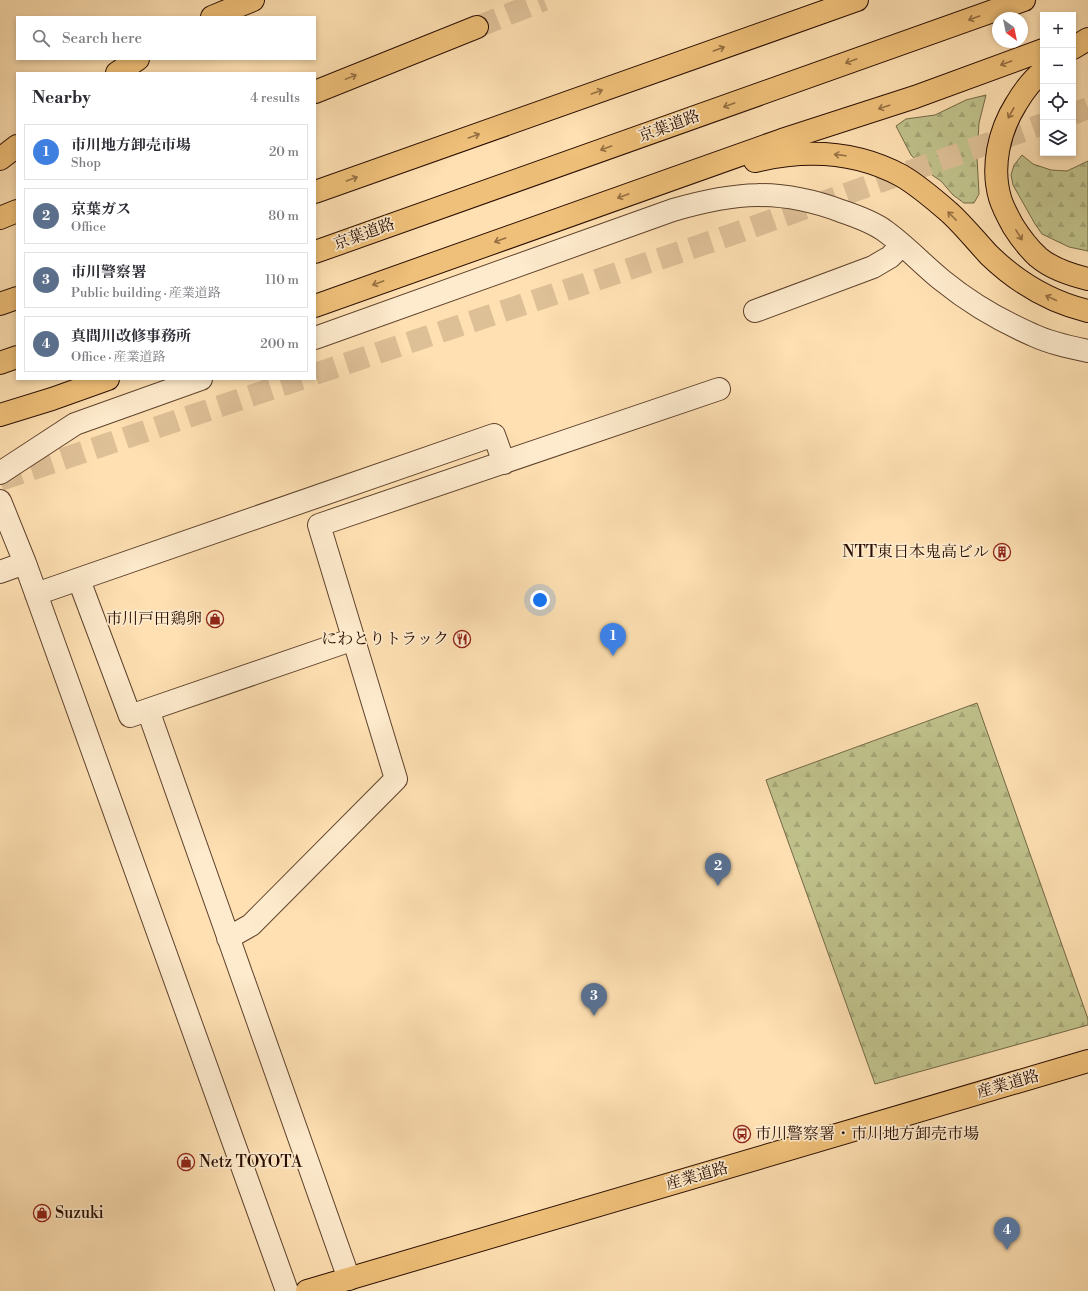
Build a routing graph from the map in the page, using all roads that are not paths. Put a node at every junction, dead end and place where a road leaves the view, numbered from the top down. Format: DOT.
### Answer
graph roads {
  1 [pos="253,0"];
  2 [pos="857,0"];
  3 [pos="1024,0"];
  4 [pos="214,16"];
  5 [pos="477,27"];
  6 [pos="1088,38"];
  7 [pos="1076,40"];
  8 [pos="1076,46"];
  9 [pos="1040,51"];
  10 [pos="136,60"];
  11 [pos="118,72"];
  12 [pos="1040,73"];
  13 [pos="316,92"];
  14 [pos="16,147"];
  15 [pos="0,159"];
  16 [pos="660,183"];
  17 [pos="316,192"];
  18 [pos="16,212"];
  19 [pos="0,218"];
  20 [pos="902,245"];
  21 [pos="316,252"];
  22 [pos="1088,279"];
  23 [pos="16,298"];
  24 [pos="0,304"];
  25 [pos="316,306"];
  26 [pos="754,311"];
  27 [pos="1088,311"];
  28 [pos="316,338"];
  29 [pos="1088,352"];
  30 [pos="16,357"];
  31 [pos="0,363"];
  32 [pos="105,380"];
  33 [pos="198,380"];
  34 [pos="719,389"];
  35 [pos="52,399"];
  36 [pos="0,415"];
  37 [pos="0,432"];
  38 [pos="504,463"];
  39 [pos="0,473"];
  40 [pos="0,502"];
  41 [pos="25,563"];
  42 [pos="0,572"];
  43 [pos="79,580"];
  44 [pos="36,594"];
  45 [pos="354,639"];
  46 [pos="148,710"];
  47 [pos="228,938"];
  48 [pos="1088,1061"];
  49 [pos="350,1278"];
  50 [pos="287,1291"];
  51 [pos="307,1291"];
  1 -- 4 [label="main road"];
  17 -- 2 [label="main road, one-way"];
  3 -- 21 [label="main road, 京葉道路, one-way"];
  13 -- 5 [label="main road, one-way"];
  6 -- 7 [label="main road"];
  6 -- 8 [label="main road"];
  9 -- 16 [label="main road, one-way"];
  10 -- 11 [label="main road"];
  12 -- 22 [label="main road, one-way"];
  14 -- 15 [label="main road"];
  16 -- 25 [label="main road, one-way"];
  27 -- 16 [label="main road, one-way"];
  18 -- 19 [label="main road"];
  20 -- 26 [label="street"];
  20 -- 28 [label="street"];
  20 -- 29 [label="street"];
  23 -- 24 [label="main road"];
  30 -- 31 [label="main road"];
  32 -- 35 [label="main road"];
  33 -- 39 [label="street"];
  34 -- 38 [label="street"];
  35 -- 36 [label="main road"];
  35 -- 37 [label="main road"];
  38 -- 43 [label="street"];
  38 -- 45 [label="street"];
  40 -- 41 [label="street"];
  41 -- 42 [label="street"];
  41 -- 44 [label="street"];
  43 -- 44 [label="street"];
  43 -- 46 [label="street"];
  44 -- 50 [label="street"];
  45 -- 46 [label="street"];
  45 -- 47 [label="street"];
  46 -- 47 [label="street"];
  47 -- 49 [label="street"];
  48 -- 49 [label="main road, 産業道路"];
  49 -- 51 [label="main road, 産業道路"];
}
